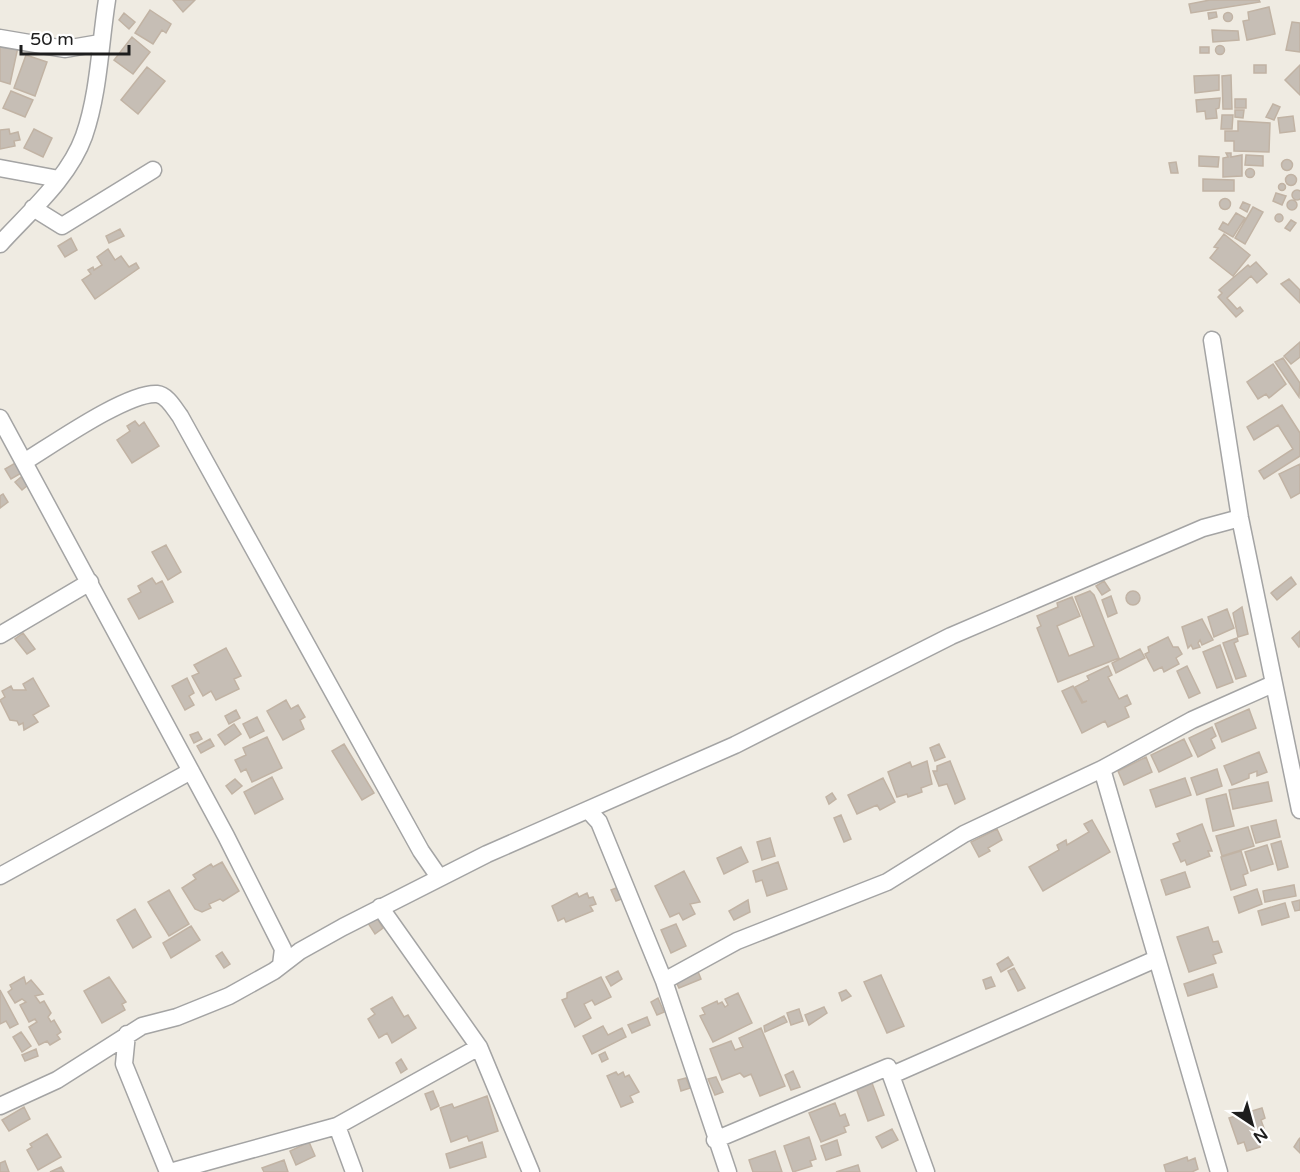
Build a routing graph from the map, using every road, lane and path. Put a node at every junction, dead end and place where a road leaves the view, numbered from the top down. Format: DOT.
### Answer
graph roads {
  1 [pos="108,0"];
  2 [pos="0,38"];
  3 [pos="100,43"];
  4 [pos="0,168"];
  5 [pos="153,170"];
  6 [pos="59,179"];
  7 [pos="33,208"];
  8 [pos="0,244"];
  9 [pos="1212,340"];
  10 [pos="0,418"];
  11 [pos="24,462"];
  12 [pos="1240,518"];
  13 [pos="90,582"];
  14 [pos="0,635"];
  15 [pos="1273,684"];
  16 [pos="1102,769"];
  17 [pos="190,771"];
  18 [pos="588,810"];
  19 [pos="1300,810"];
  20 [pos="0,876"];
  21 [pos="439,877"];
  22 [pos="380,907"];
  23 [pos="282,957"];
  24 [pos="1156,959"];
  25 [pos="664,981"];
  26 [pos="128,1034"];
  27 [pos="479,1047"];
  28 [pos="101,1052"];
  29 [pos="124,1064"];
  30 [pos="892,1076"];
  31 [pos="0,1106"];
  32 [pos="337,1126"];
  33 [pos="715,1140"];
  34 [pos="169,1172"];
  35 [pos="354,1172"];
  36 [pos="531,1172"];
  37 [pos="728,1172"];
  38 [pos="926,1172"];
  39 [pos="1219,1172"];
  1 -- 3 [label="street"];
  2 -- 3 [label="street"];
  3 -- 6 [label="street"];
  4 -- 6 [label="street"];
  5 -- 7 [label="street"];
  6 -- 7 [label="street"];
  7 -- 8 [label="street"];
  9 -- 12 [label="street"];
  10 -- 11 [label="street"];
  11 -- 13 [label="street"];
  11 -- 21 [label="street"];
  12 -- 15 [label="street"];
  12 -- 18 [label="street"];
  13 -- 14 [label="street"];
  13 -- 17 [label="street"];
  15 -- 16 [label="street"];
  15 -- 19 [label="street"];
  16 -- 24 [label="street"];
  16 -- 25 [label="street"];
  17 -- 20 [label="street"];
  17 -- 23 [label="street"];
  18 -- 21 [label="street"];
  18 -- 25 [label="street"];
  21 -- 22 [label="street"];
  22 -- 23 [label="street"];
  22 -- 27 [label="street"];
  23 -- 26 [label="street"];
  24 -- 30 [label="street"];
  24 -- 39 [label="street"];
  25 -- 33 [label="street"];
  26 -- 28 [label="street"];
  26 -- 29 [label="street"];
  27 -- 32 [label="street"];
  27 -- 36 [label="street"];
  28 -- 29 [label="street"];
  28 -- 31 [label="street"];
  29 -- 34 [label="street"];
  30 -- 33 [label="street"];
  30 -- 38 [label="street"];
  32 -- 34 [label="street"];
  32 -- 35 [label="street"];
  33 -- 37 [label="street"];
}
